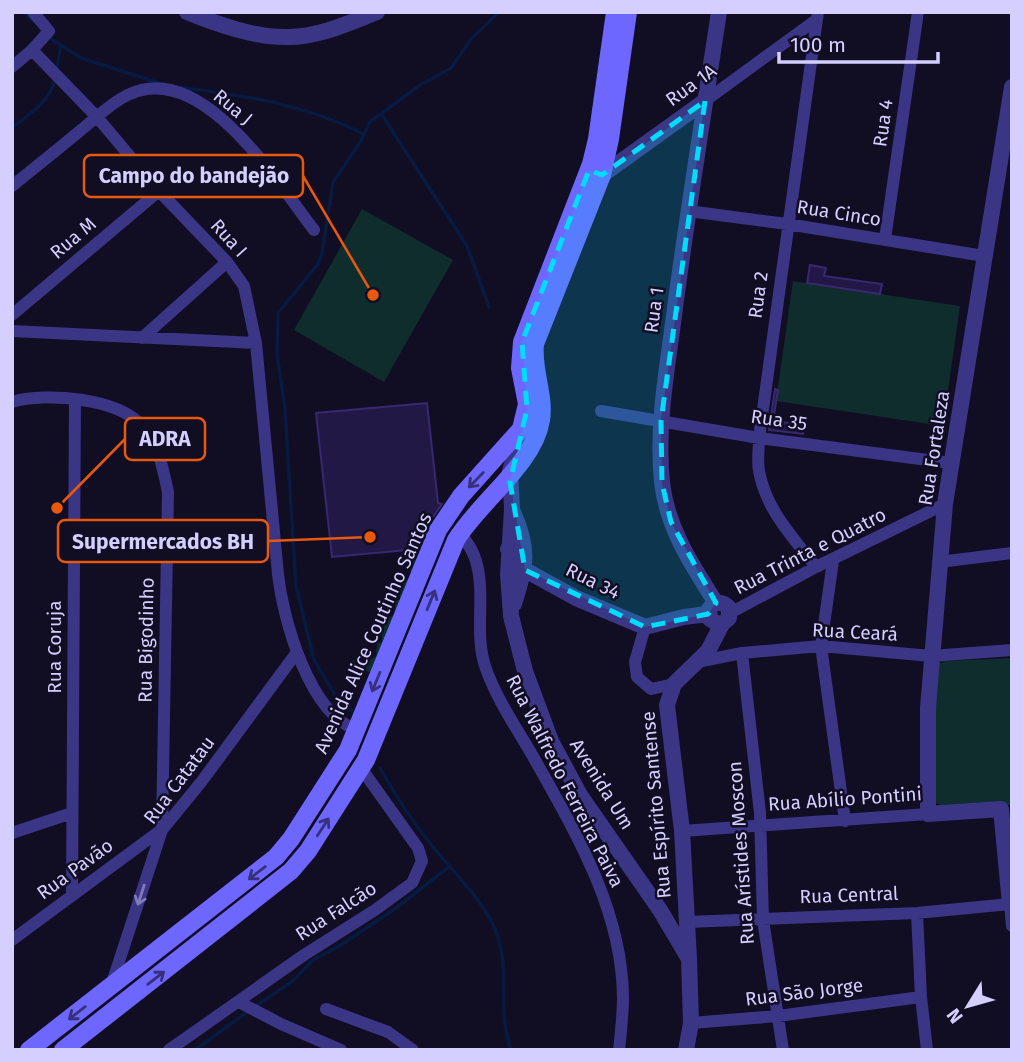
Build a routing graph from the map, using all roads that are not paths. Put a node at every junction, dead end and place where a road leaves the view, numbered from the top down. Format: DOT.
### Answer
graph roads {
  1 [pos="33,12"];
  2 [pos="187,12"];
  3 [pos="377,12"];
  4 [pos="615,12"];
  5 [pos="628,12"];
  6 [pos="719,12"];
  7 [pos="918,12"];
  8 [pos="817,16"];
  9 [pos="32,50"];
  10 [pos="12,66"];
  11 [pos="1012,90"];
  12 [pos="705,101"];
  13 [pos="97,117"];
  14 [pos="595,173"];
  15 [pos="12,186"];
  16 [pos="159,191"];
  17 [pos="688,211"];
  18 [pos="788,224"];
  19 [pos="313,230"];
  20 [pos="886,239"];
  21 [pos="984,256"];
  22 [pos="227,262"];
  23 [pos="12,315"];
  24 [pos="12,331"];
  25 [pos="142,338"];
  26 [pos="256,343"];
  27 [pos="75,399"];
  28 [pos="12,402"];
  29 [pos="601,411"];
  30 [pos="661,421"];
  31 [pos="522,429"];
  32 [pos="759,438"];
  33 [pos="951,463"];
  34 [pos="510,475"];
  35 [pos="945,504"];
  36 [pos="512,509"];
  37 [pos="460,533"];
  38 [pos="508,548"];
  39 [pos="1012,553"];
  40 [pos="833,561"];
  41 [pos="939,562"];
  42 [pos="816,567"];
  43 [pos="525,570"];
  44 [pos="712,608"];
  45 [pos="511,616"];
  46 [pos="726,618"];
  47 [pos="645,627"];
  48 [pos="821,646"];
  49 [pos="1012,650"];
  50 [pos="297,652"];
  51 [pos="742,653"];
  52 [pos="931,656"];
  53 [pos="697,662"];
  54 [pos="674,684"];
  55 [pos="357,730"];
  56 [pos="362,768"];
  57 [pos="1006,809"];
  58 [pos="72,813"];
  59 [pos="929,814"];
  60 [pos="845,821"];
  61 [pos="760,825"];
  62 [pos="162,830"];
  63 [pos="682,831"];
  64 [pos="12,833"];
  65 [pos="72,895"];
  66 [pos="1011,905"];
  67 [pos="917,913"];
  68 [pos="763,919"];
  69 [pos="687,922"];
  70 [pos="1012,926"];
  71 [pos="12,940"];
  72 [pos="689,959"];
  73 [pos="111,986"];
  74 [pos="921,998"];
  75 [pos="239,1002"];
  76 [pos="326,1009"];
  77 [pos="778,1016"];
  78 [pos="691,1023"];
  79 [pos="29,1050"];
  80 [pos="63,1050"];
  81 [pos="169,1050"];
  82 [pos="341,1050"];
  83 [pos="413,1050"];
  84 [pos="620,1050"];
  85 [pos="686,1050"];
  86 [pos="783,1050"];
  87 [pos="927,1050"];
  1 -- 9 [label="street"];
  2 -- 3 [label="street"];
  4 -- 14 [label="main road, Avenida Alice Coutinho Santos"];
  5 -- 14 [label="main road, Avenida Alice Coutinho Santos"];
  6 -- 12 [label="street, Rua 1"];
  7 -- 20 [label="street, Rua 4"];
  8 -- 12 [label="street, Rua 1A"];
  8 -- 18 [label="street, Rua 2"];
  9 -- 10 [label="street"];
  9 -- 13 [label="street, Rua I"];
  11 -- 21 [label="street, Rua Fortaleza"];
  12 -- 14 [label="street, Rua 1A"];
  12 -- 17 [label="street, Rua 1"];
  13 -- 15 [label="street, Rua J"];
  13 -- 16 [label="street, Rua I"];
  13 -- 19 [label="street, Rua J"];
  14 -- 31 [label="main road, Avenida Alice Coutinho Santos"];
  14 -- 34 [label="main road, Avenida Alice Coutinho Santos"];
  16 -- 22 [label="street, Rua I"];
  16 -- 23 [label="street, Rua M"];
  17 -- 18 [label="street, Rua Cinco"];
  17 -- 30 [label="street, Rua 1"];
  18 -- 20 [label="street, Rua Cinco"];
  18 -- 32 [label="street, Rua 2"];
  20 -- 21 [label="street, Rua Cinco"];
  21 -- 33 [label="street, Rua Fortaleza"];
  22 -- 25 [label="street"];
  22 -- 26 [label="street, Rua I"];
  24 -- 25 [label="street"];
  25 -- 26 [label="street"];
  26 -- 50 [label="street, Rua I"];
  27 -- 28 [label="street, Rua Bigodinho"];
  27 -- 58 [label="street, Rua Coruja"];
  27 -- 62 [label="street, Rua Bigodinho"];
  29 -- 30 [label="street, Rua 35"];
  30 -- 32 [label="street, Rua 35"];
  30 -- 44 [label="street, Rua 1"];
  31 -- 34 [label="street, Avenida Um"];
  31 -- 55 [label="main road, Avenida Alice Coutinho Santos, one-way"];
  32 -- 33 [label="street, Rua 35"];
  32 -- 42 [label="street, Rua 2"];
  33 -- 35 [label="street, Rua Fortaleza"];
  34 -- 36 [label="street, Avenida Um"];
  34 -- 37 [label="main road, Avenida Alice Coutinho Santos"];
  35 -- 40 [label="street, Rua Trinta e Quatro"];
  35 -- 41 [label="street, Rua Fortaleza"];
  36 -- 38 [label="street, Avenida Um"];
  36 -- 43 [label="street, Avenida Um"];
  56 -- 37 [label="main road, Avenida Alice Coutinho Santos, one-way"];
  37 -- 84 [label="street, Rua Walfredo Ferreira Paiva"];
  38 -- 43 [label="street"];
  38 -- 45 [label="street, Avenida Um"];
  39 -- 41 [label="street"];
  40 -- 42 [label="street, Rua Trinta e Quatro"];
  40 -- 48 [label="street"];
  41 -- 52 [label="street, Rua Fortaleza"];
  42 -- 46 [label="street, Rua Trinta e Quatro"];
  43 -- 45 [label="street, Avenida Um"];
  43 -- 47 [label="street, Rua 34"];
  44 -- 46 [label="street"];
  44 -- 47 [label="street"];
  45 -- 72 [label="street, Avenida Um"];
  46 -- 53 [label="street"];
  47 -- 54 [label="street"];
  48 -- 51 [label="street, Rua Ceará"];
  48 -- 52 [label="street, Rua Ceará"];
  48 -- 60 [label="street"];
  49 -- 52 [label="street, Rua Ceará"];
  50 -- 55 [label="street, Rua I"];
  50 -- 62 [label="street, Rua Catatau"];
  51 -- 53 [label="street, Rua Ceará"];
  51 -- 61 [label="street, Rua Arístides Moscon"];
  52 -- 59 [label="street, Rua Fortaleza"];
  53 -- 54 [label="street"];
  54 -- 63 [label="street, Rua Espírito Santense"];
  55 -- 73 [label="main road, Avenida Alice Coutinho Santos, one-way"];
  56 -- 75 [label="street, Rua Falcão"];
  80 -- 56 [label="main road, Avenida Alice Coutinho Santos, one-way"];
  57 -- 59 [label="street, Rua Abílio Pontini"];
  57 -- 66 [label="street"];
  58 -- 64 [label="street"];
  58 -- 65 [label="street, Rua Coruja"];
  59 -- 60 [label="street, Rua Abílio Pontini"];
  60 -- 61 [label="street, Rua Abílio Pontini"];
  61 -- 63 [label="street, Rua Abílio Pontini"];
  61 -- 68 [label="street, Rua Arístides Moscon"];
  62 -- 65 [label="street, Rua Pavão"];
  62 -- 73 [label="street, Rua Catatau, one-way"];
  63 -- 69 [label="street, Rua Espírito Santense"];
  65 -- 71 [label="street, Rua Pavão"];
  66 -- 67 [label="street, Rua Central"];
  66 -- 70 [label="street"];
  67 -- 68 [label="street, Rua Central"];
  67 -- 74 [label="street"];
  68 -- 69 [label="street, Rua Central"];
  68 -- 77 [label="street, Rua Arístides Moscon"];
  69 -- 72 [label="street, Rua Espírito Santense"];
  72 -- 78 [label="street, Rua Espírito Santense"];
  73 -- 79 [label="main road, Avenida Alice Coutinho Santos, one-way"];
  74 -- 77 [label="street, Rua São Jorge"];
  74 -- 87 [label="street"];
  75 -- 81 [label="street, Rua Falcão"];
  75 -- 82 [label="street"];
  76 -- 83 [label="street"];
  77 -- 78 [label="street, Rua São Jorge"];
  77 -- 86 [label="street, Rua Arístides Moscon"];
  78 -- 85 [label="street, Rua Espírito Santense"];
}
